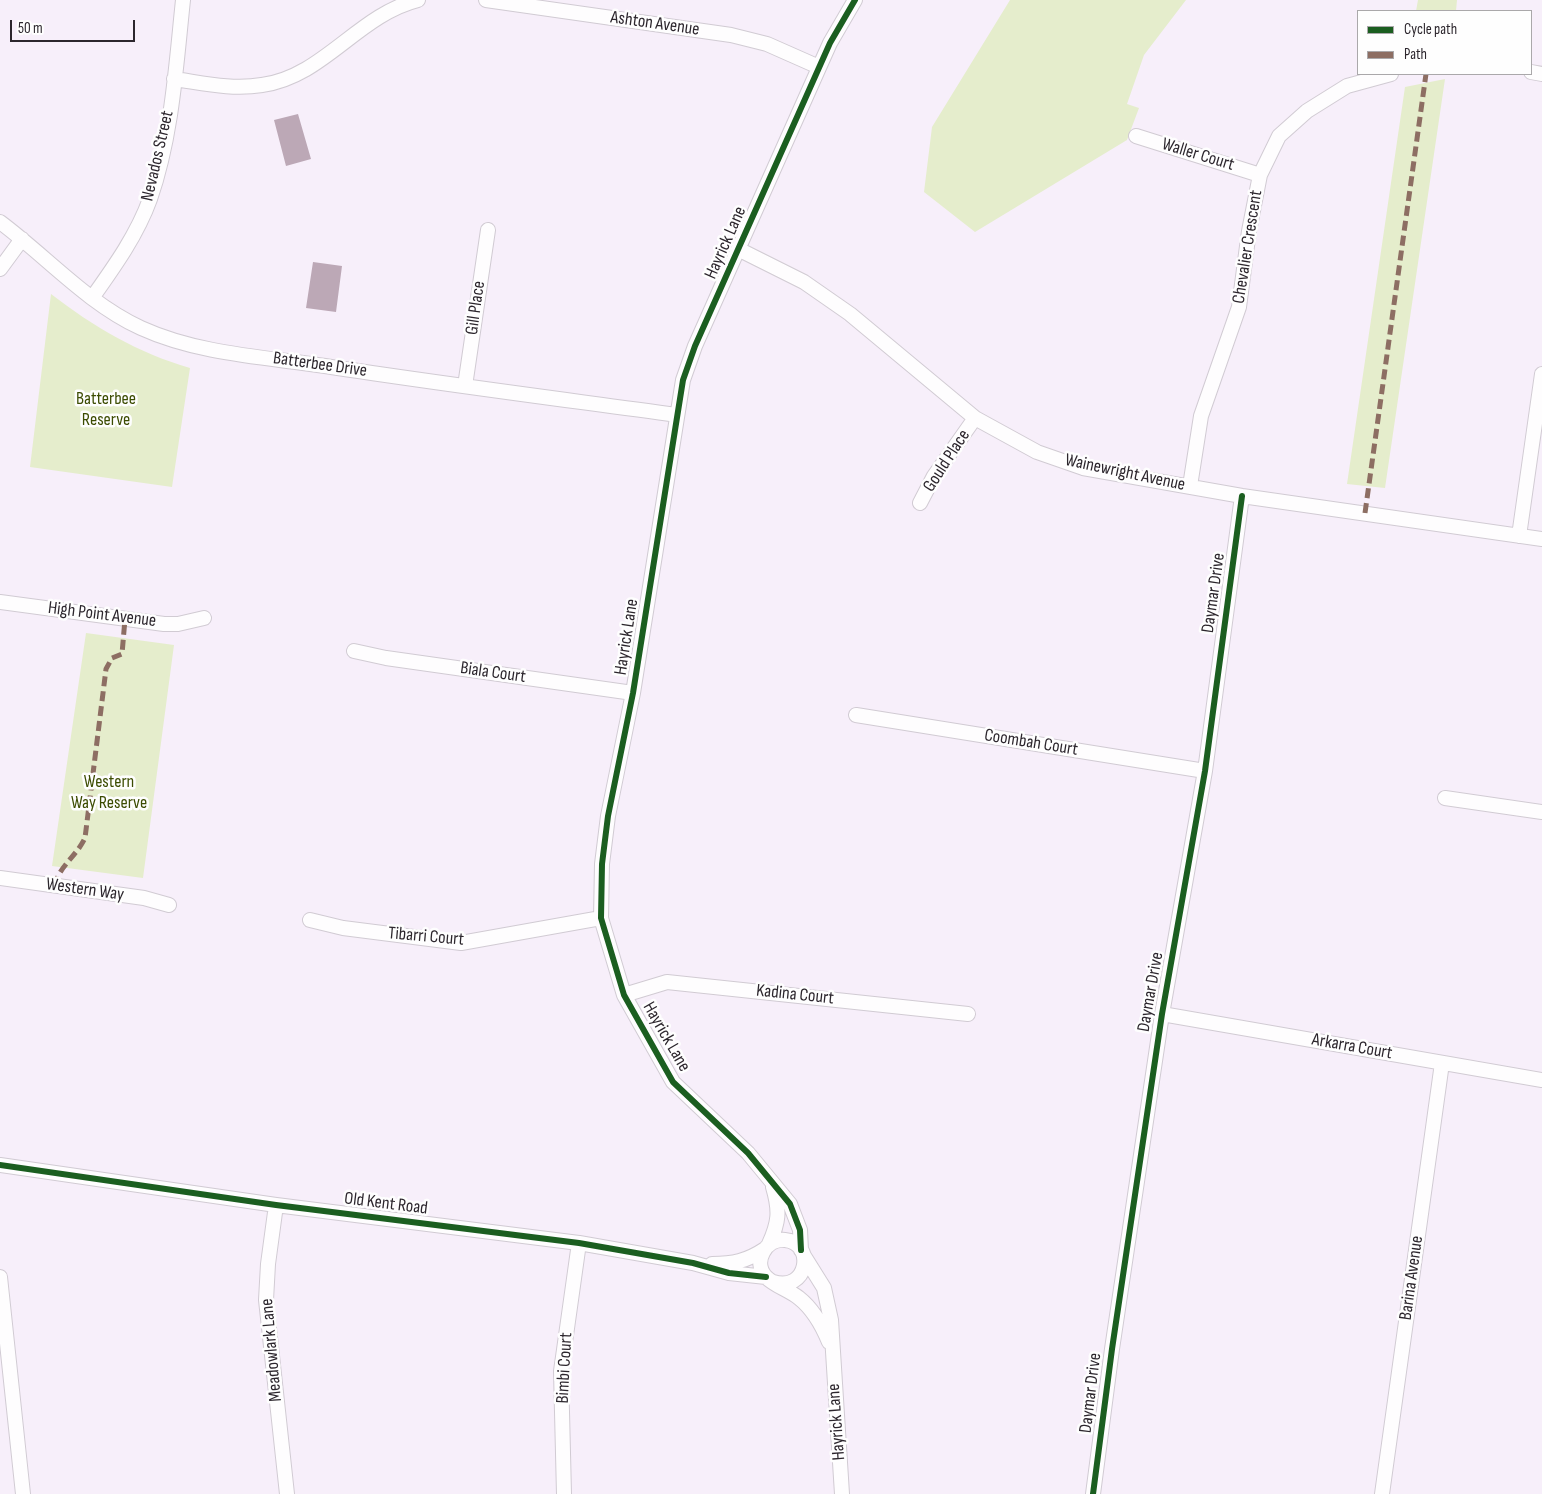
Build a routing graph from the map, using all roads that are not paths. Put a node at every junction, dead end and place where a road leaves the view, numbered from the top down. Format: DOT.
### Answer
graph roads {
  1 [pos="183,0"];
  2 [pos="418,0"];
  3 [pos="486,0"];
  4 [pos="855,0"];
  5 [pos="819,67"];
  6 [pos="1387,75"];
  7 [pos="174,79"];
  8 [pos="1136,136"];
  9 [pos="1260,175"];
  10 [pos="0,222"];
  11 [pos="488,230"];
  12 [pos="22,239"];
  13 [pos="740,250"];
  14 [pos="0,269"];
  15 [pos="92,298"];
  16 [pos="1542,374"];
  17 [pos="465,386"];
  18 [pos="677,415"];
  19 [pos="975,418"];
  20 [pos="1190,486"];
  21 [pos="1242,496"];
  22 [pos="920,504"];
  23 [pos="1519,536"];
  24 [pos="1542,539"];
  25 [pos="0,602"];
  26 [pos="204,618"];
  27 [pos="354,651"];
  28 [pos="633,693"];
  29 [pos="856,715"];
  30 [pos="1205,771"];
  31 [pos="1445,798"];
  32 [pos="1542,812"];
  33 [pos="0,878"];
  34 [pos="168,905"];
  35 [pos="601,918"];
  36 [pos="310,920"];
  37 [pos="624,995"];
  38 [pos="968,1014"];
  39 [pos="1162,1014"];
  40 [pos="1442,1063"];
  41 [pos="1542,1080"];
  42 [pos="0,1165"];
  43 [pos="771,1182"];
  44 [pos="276,1205"];
  45 [pos="579,1243"];
  46 [pos="767,1246"];
  47 [pos="803,1253"];
  48 [pos="693,1263"];
  49 [pos="0,1277"];
  50 [pos="770,1279"];
  51 [pos="832,1350"];
  52 [pos="23,1494"];
  53 [pos="286,1494"];
  54 [pos="564,1494"];
  55 [pos="842,1494"];
  56 [pos="1094,1494"];
  57 [pos="1382,1494"];
  1 -- 7 [label="street, Nevados Street"];
  2 -- 7 [label="street"];
  3 -- 5 [label="street, Ashton Avenue"];
  4 -- 5 [label="street, Hayrick Lane"];
  5 -- 13 [label="street, Hayrick Lane"];
  6 -- 9 [label="street, Chevalier Crescent"];
  7 -- 15 [label="street, Nevados Street"];
  8 -- 9 [label="street, Waller Court"];
  9 -- 20 [label="street, Chevalier Crescent"];
  10 -- 12 [label="street, Batterbee Drive"];
  11 -- 17 [label="street, Gill Place"];
  12 -- 14 [label="street"];
  12 -- 15 [label="street, Batterbee Drive"];
  13 -- 18 [label="street, Hayrick Lane"];
  13 -- 19 [label="street, Wainewright Avenue"];
  15 -- 17 [label="street, Batterbee Drive"];
  16 -- 23 [label="street"];
  17 -- 18 [label="street, Batterbee Drive"];
  18 -- 28 [label="street, Hayrick Lane"];
  19 -- 20 [label="street, Wainewright Avenue"];
  19 -- 22 [label="street, Gould Place"];
  20 -- 21 [label="street, Wainewright Avenue"];
  21 -- 23 [label="street, Wainewright Avenue"];
  21 -- 30 [label="street, Daymar Drive"];
  23 -- 24 [label="street, Wainewright Avenue"];
  25 -- 26 [label="street, High Point Avenue"];
  27 -- 28 [label="street, Biala Court"];
  28 -- 35 [label="street, Hayrick Lane"];
  29 -- 30 [label="street, Coombah Court"];
  30 -- 39 [label="street, Daymar Drive"];
  31 -- 32 [label="street"];
  33 -- 34 [label="street, Western Way"];
  35 -- 36 [label="street, Tibarri Court"];
  35 -- 37 [label="street, Hayrick Lane"];
  37 -- 38 [label="street, Kadina Court"];
  37 -- 43 [label="street, Hayrick Lane"];
  39 -- 40 [label="street, Arkarra Court"];
  39 -- 56 [label="street, Daymar Drive"];
  40 -- 41 [label="street, Arkarra Court"];
  40 -- 57 [label="street, Barina Avenue"];
  42 -- 44 [label="street, Old Kent Road"];
  43 -- 46 [label="street, Hayrick Lane"];
  43 -- 47 [label="street, Hayrick Lane"];
  44 -- 45 [label="street, Old Kent Road"];
  44 -- 53 [label="street, Meadowlark Lane"];
  45 -- 48 [label="street, Old Kent Road"];
  45 -- 54 [label="street, Bimbi Court"];
  46 -- 47 [label="street"];
  46 -- 48 [label="street, Old Kent Road"];
  46 -- 50 [label="street"];
  47 -- 50 [label="street"];
  47 -- 51 [label="street, Hayrick Lane"];
  48 -- 50 [label="street, Old Kent Road"];
  49 -- 52 [label="street"];
  50 -- 51 [label="street, Hayrick Lane"];
  51 -- 55 [label="street, Hayrick Lane"];
}
